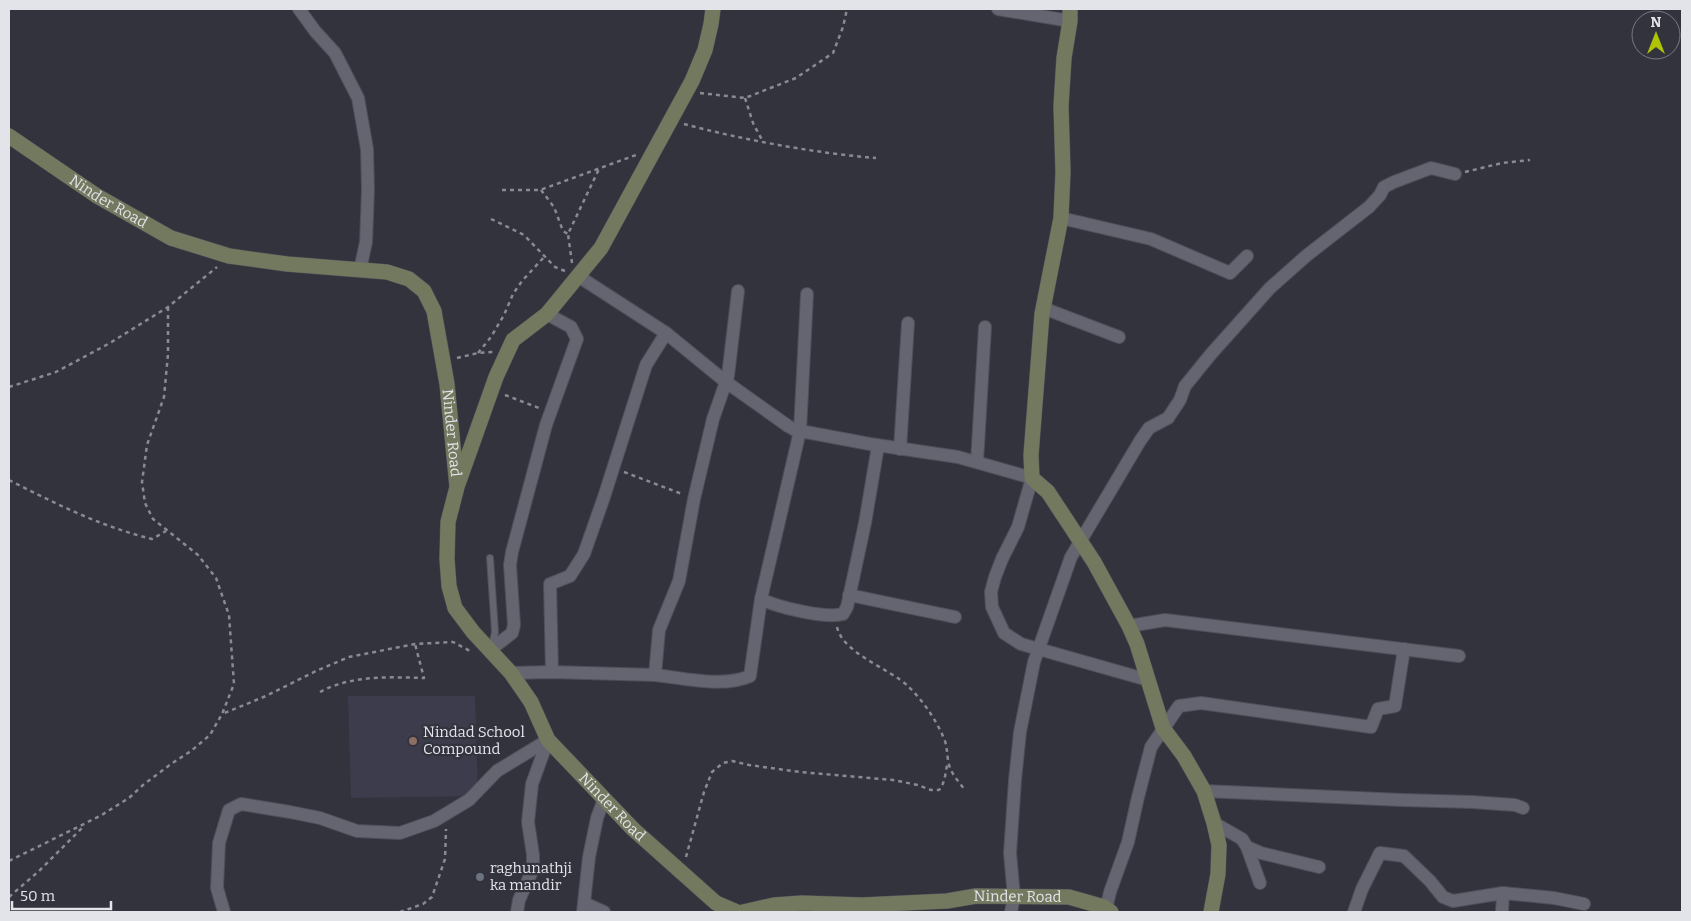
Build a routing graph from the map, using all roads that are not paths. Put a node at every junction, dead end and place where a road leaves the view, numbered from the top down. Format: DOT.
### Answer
graph roads {
  1 [pos="299,9"];
  2 [pos="713,9"];
  3 [pos="999,9"];
  4 [pos="1070,15"];
  5 [pos="9,136"];
  6 [pos="1455,174"];
  7 [pos="1061,218"];
  8 [pos="1247,256"];
  9 [pos="360,270"];
  10 [pos="578,276"];
  11 [pos="738,291"];
  12 [pos="807,294"];
  13 [pos="1043,308"];
  14 [pos="547,314"];
  15 [pos="908,323"];
  16 [pos="985,327"];
  17 [pos="666,333"];
  18 [pos="1120,337"];
  19 [pos="726,382"];
  20 [pos="800,431"];
  21 [pos="878,446"];
  22 [pos="900,449"];
  23 [pos="977,462"];
  24 [pos="1032,478"];
  25 [pos="457,487"];
  26 [pos="1080,541"];
  27 [pos="490,558"];
  28 [pos="849,595"];
  29 [pos="761,599"];
  30 [pos="955,617"];
  31 [pos="1129,626"];
  32 [pos="1038,648"];
  33 [pos="1404,649"];
  34 [pos="484,653"];
  35 [pos="1459,656"];
  36 [pos="552,672"];
  37 [pos="511,673"];
  38 [pos="655,675"];
  39 [pos="1148,680"];
  40 [pos="1163,728"];
  41 [pos="548,740"];
  42 [pos="1204,791"];
  43 [pos="604,799"];
  44 [pos="1522,808"];
  45 [pos="1214,823"];
  46 [pos="1247,847"];
  47 [pos="1318,867"];
  48 [pos="1260,883"];
  49 [pos="1503,894"];
  50 [pos="1014,897"];
  51 [pos="1584,904"];
  52 [pos="1451,907"];
  53 [pos="584,908"];
  54 [pos="897,908"];
  55 [pos="1107,911"];
  56 [pos="224,912"];
  57 [pos="518,912"];
  58 [pos="604,912"];
  59 [pos="737,912"];
  60 [pos="743,912"];
  61 [pos="1011,912"];
  62 [pos="1211,912"];
  63 [pos="1354,912"];
  64 [pos="1502,912"];
  1 -- 9 [label="street"];
  2 -- 10 [label="street"];
  3 -- 4 [label="street"];
  4 -- 7 [label="street"];
  5 -- 9 [label="street, Ninder Road"];
  6 -- 26 [label="street"];
  7 -- 8 [label="street"];
  7 -- 13 [label="street"];
  9 -- 25 [label="street, Ninder Road"];
  10 -- 14 [label="street"];
  10 -- 17 [label="street"];
  11 -- 19 [label="street"];
  12 -- 20 [label="street"];
  13 -- 18 [label="street"];
  13 -- 24 [label="street"];
  14 -- 25 [label="street"];
  14 -- 34 [label="street"];
  15 -- 22 [label="street"];
  16 -- 23 [label="street"];
  17 -- 19 [label="street"];
  17 -- 36 [label="street"];
  19 -- 20 [label="street"];
  19 -- 38 [label="street"];
  20 -- 21 [label="street"];
  20 -- 29 [label="street"];
  21 -- 22 [label="street"];
  21 -- 28 [label="street"];
  22 -- 23 [label="street"];
  23 -- 24 [label="street"];
  24 -- 26 [label="street"];
  24 -- 32 [label="street"];
  25 -- 34 [label="street, Ninder Road"];
  26 -- 31 [label="street"];
  26 -- 32 [label="street"];
  27 -- 34 [label="lane"];
  28 -- 29 [label="street"];
  28 -- 30 [label="street"];
  29 -- 38 [label="street"];
  31 -- 33 [label="street"];
  31 -- 39 [label="street"];
  32 -- 39 [label="street"];
  32 -- 50 [label="street"];
  33 -- 35 [label="street"];
  33 -- 40 [label="street"];
  34 -- 37 [label="street, Ninder Road"];
  36 -- 37 [label="street"];
  36 -- 38 [label="street"];
  37 -- 41 [label="street, Ninder Road"];
  39 -- 40 [label="street"];
  40 -- 42 [label="street"];
  40 -- 55 [label="street"];
  41 -- 43 [label="street, Ninder Road"];
  41 -- 56 [label="street"];
  41 -- 57 [label="street"];
  42 -- 44 [label="street"];
  42 -- 45 [label="street"];
  43 -- 53 [label="street"];
  43 -- 59 [label="street, Ninder Road"];
  45 -- 46 [label="street"];
  45 -- 62 [label="street"];
  46 -- 47 [label="street"];
  46 -- 48 [label="street"];
  49 -- 51 [label="street"];
  49 -- 52 [label="street"];
  49 -- 64 [label="street"];
  50 -- 54 [label="street, Ninder Road"];
  50 -- 55 [label="street, Ninder Road"];
  50 -- 61 [label="street"];
  52 -- 63 [label="street"];
  53 -- 58 [label="street"];
  54 -- 60 [label="street, Ninder Road"];
}
